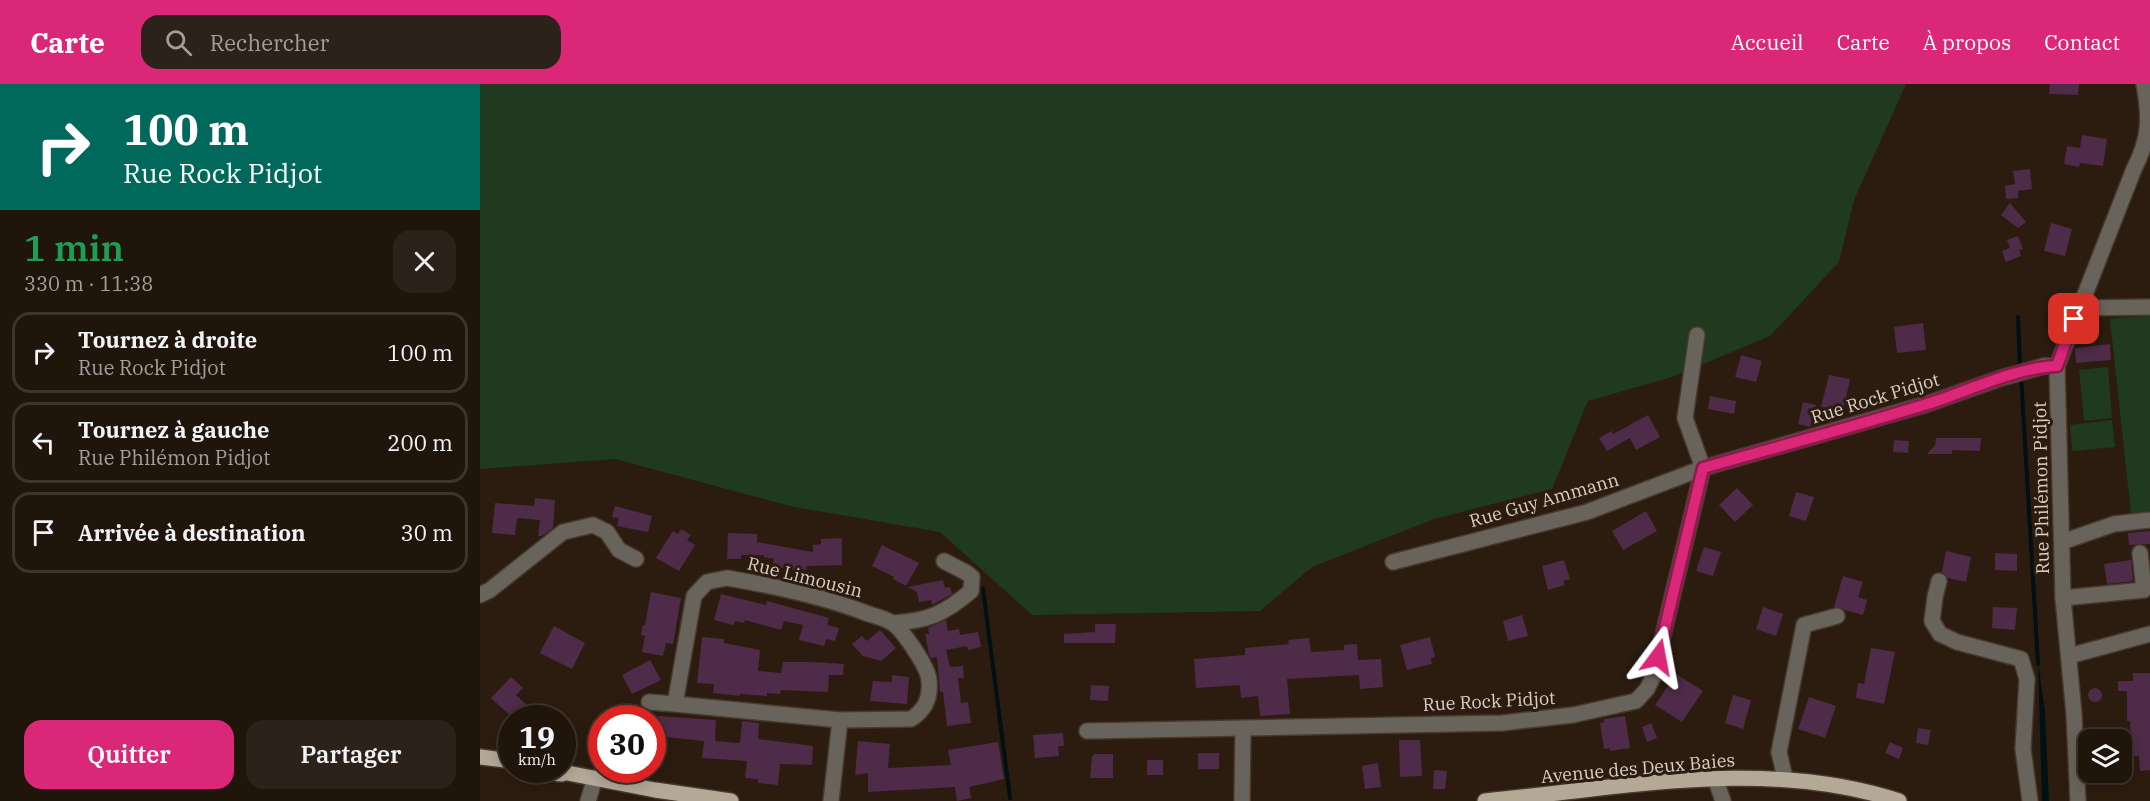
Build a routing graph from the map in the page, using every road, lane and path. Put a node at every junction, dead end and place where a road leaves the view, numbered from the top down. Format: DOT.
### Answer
graph roads {
  1 [pos="2144,84"];
  2 [pos="2150,307"];
  3 [pos="2080,308"];
  4 [pos="1697,335"];
  5 [pos="2051,366"];
  6 [pos="1703,468"];
  7 [pos="2150,520"];
  8 [pos="2062,542"];
  9 [pos="2140,553"];
  10 [pos="636,559"];
  11 [pos="944,561"];
  12 [pos="1393,562"];
  13 [pos="1939,581"];
  14 [pos="480,595"];
  15 [pos="2063,598"];
  16 [pos="1837,616"];
  17 [pos="893,623"];
  18 [pos="2150,634"];
  19 [pos="2070,656"];
  20 [pos="649,702"];
  21 [pos="675,704"];
  22 [pos="840,720"];
  23 [pos="1243,728"];
  24 [pos="1087,731"];
  25 [pos="480,757"];
  26 [pos="498,760"];
  27 [pos="480,765"];
  28 [pos="498,767"];
  29 [pos="1715,778"];
  30 [pos="1785,778"];
  31 [pos="593,783"];
  32 [pos="620,783"];
  33 [pos="588,801"];
  34 [pos="731,801"];
  35 [pos="831,801"];
  36 [pos="1242,801"];
  37 [pos="1485,801"];
  38 [pos="1723,801"];
  39 [pos="1899,801"];
  40 [pos="2030,801"];
  41 [pos="2078,801"];
  1 -- 3 [label="street, Rue Philémon Pidjot"];
  2 -- 3 [label="street"];
  3 -- 5 [label="street, Rue Philémon Pidjot"];
  4 -- 6 [label="street"];
  5 -- 6 [label="street, Rue Rock Pidjot"];
  5 -- 8 [label="street, Rue Philémon Pidjot"];
  6 -- 12 [label="street, Rue Guy Ammann"];
  6 -- 23 [label="street, Rue Rock Pidjot"];
  7 -- 8 [label="street"];
  8 -- 15 [label="street, Rue Philémon Pidjot"];
  9 -- 15 [label="street"];
  10 -- 14 [label="street"];
  11 -- 17 [label="street"];
  13 -- 40 [label="street"];
  15 -- 19 [label="street, Rue Philémon Pidjot"];
  16 -- 30 [label="street"];
  17 -- 21 [label="street, Rue Limousin"];
  17 -- 22 [label="street"];
  18 -- 19 [label="street"];
  19 -- 41 [label="street, Rue Philémon Pidjot"];
  20 -- 21 [label="street"];
  21 -- 22 [label="street"];
  22 -- 35 [label="street"];
  23 -- 24 [label="street, Rue Rock Pidjot"];
  23 -- 36 [label="street"];
  25 -- 26 [label="main road"];
  27 -- 28 [label="main road"];
  29 -- 30 [label="main road, Avenue des Deux Baies"];
  29 -- 37 [label="main road, Avenue des Deux Baies"];
  29 -- 38 [label="street"];
  30 -- 39 [label="main road, Avenue des Deux Baies"];
  31 -- 33 [label="street"];
  32 -- 34 [label="main road"];
}
